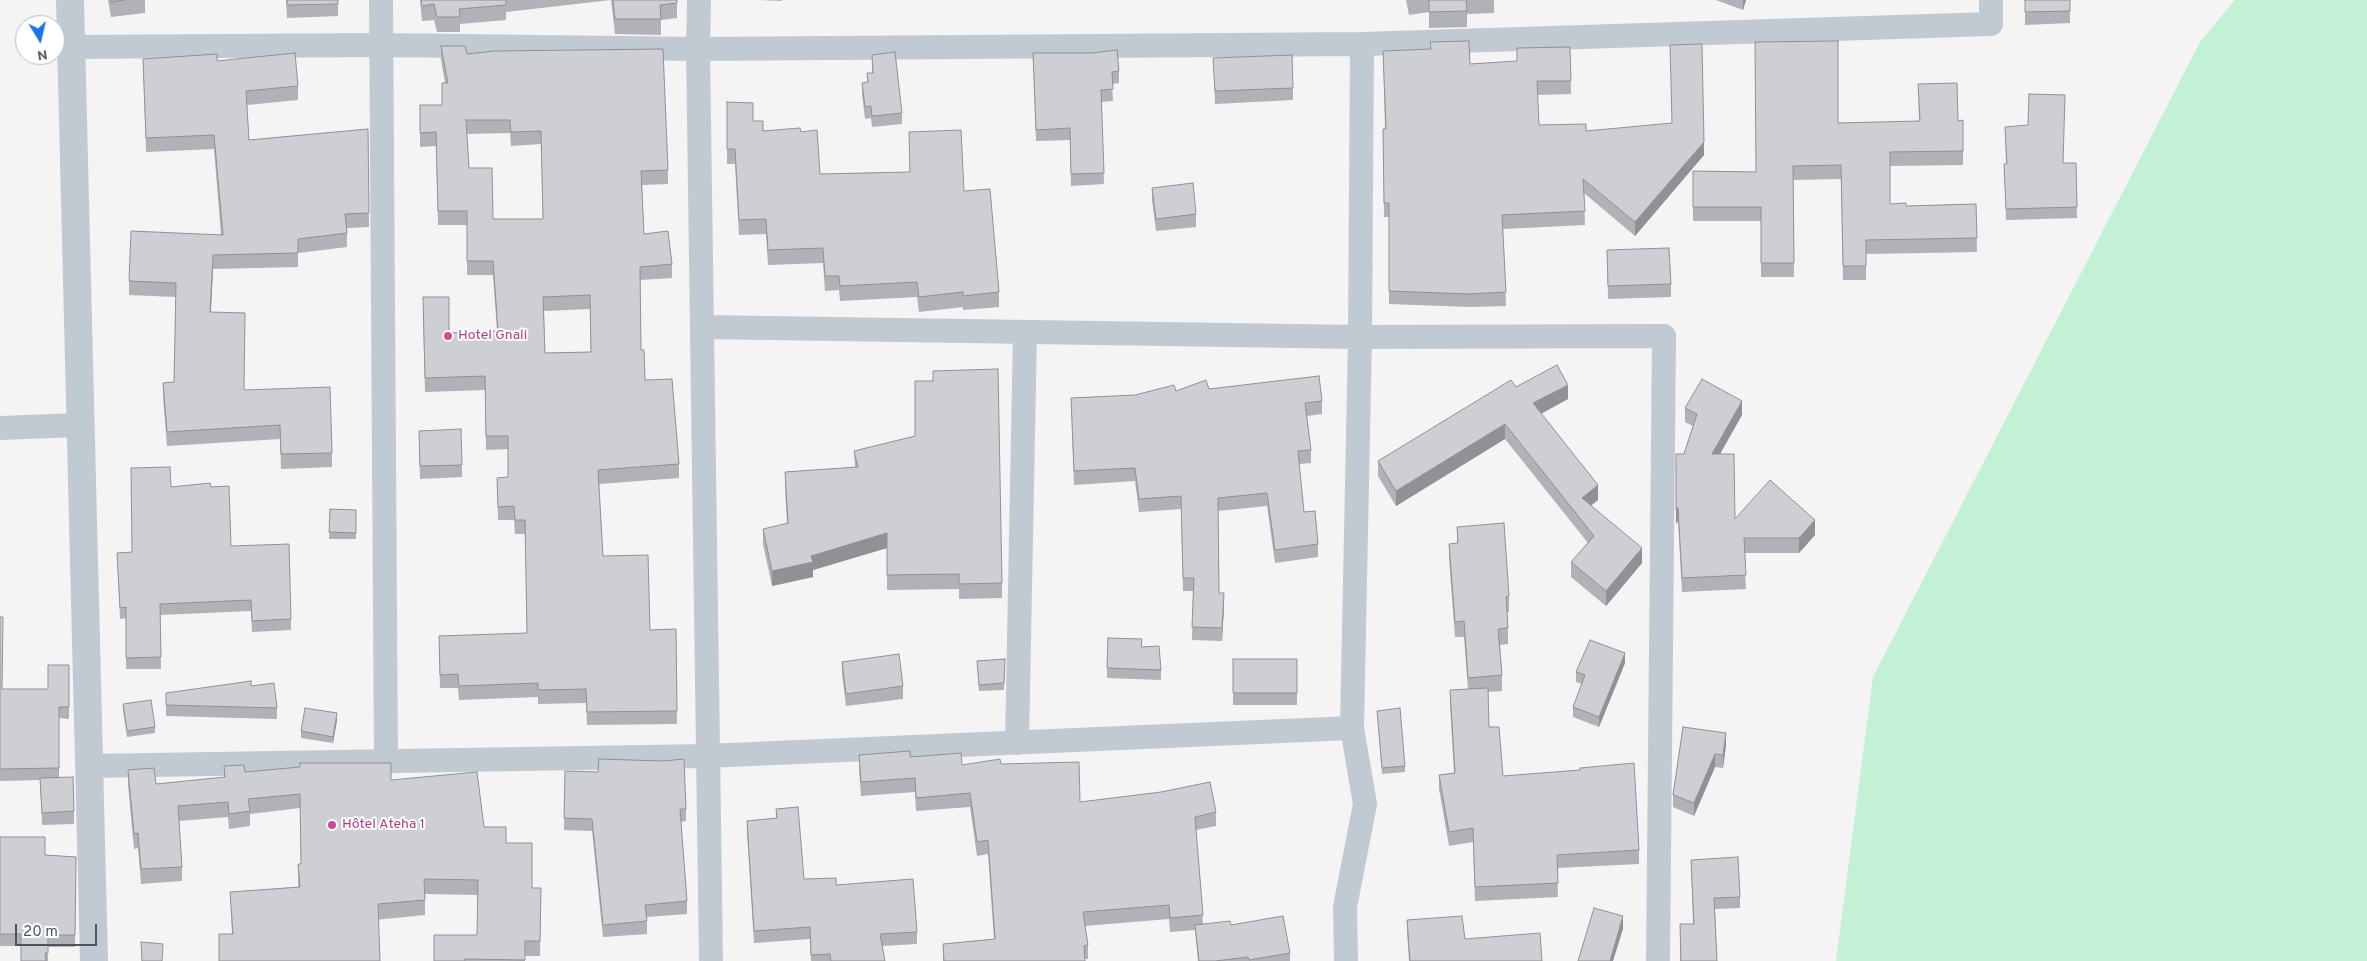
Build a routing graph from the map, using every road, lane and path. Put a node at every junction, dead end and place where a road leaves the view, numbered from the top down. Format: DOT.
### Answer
graph roads {
  1 [pos="70,0"];
  2 [pos="381,0"];
  3 [pos="700,0"];
  4 [pos="1991,0"];
  5 [pos="1362,44"];
  6 [pos="381,45"];
  7 [pos="71,47"];
  8 [pos="698,49"];
  9 [pos="702,327"];
  10 [pos="1025,332"];
  11 [pos="1360,338"];
  12 [pos="79,425"];
  13 [pos="0,428"];
  14 [pos="1352,728"];
  15 [pos="1017,743"];
  16 [pos="706,756"];
  17 [pos="386,761"];
  18 [pos="89,766"];
  19 [pos="94,961"];
  20 [pos="710,961"];
  21 [pos="1346,961"];
  22 [pos="1658,961"];
  1 -- 7 [label="street"];
  2 -- 6 [label="street"];
  3 -- 8 [label="street"];
  4 -- 5 [label="street"];
  5 -- 8 [label="street"];
  5 -- 11 [label="street"];
  6 -- 7 [label="street"];
  6 -- 8 [label="street"];
  6 -- 17 [label="street"];
  7 -- 12 [label="street"];
  8 -- 9 [label="street"];
  9 -- 10 [label="street"];
  9 -- 16 [label="street"];
  10 -- 11 [label="street"];
  10 -- 15 [label="street"];
  11 -- 14 [label="street"];
  11 -- 22 [label="street"];
  12 -- 13 [label="street"];
  12 -- 18 [label="street"];
  14 -- 15 [label="street"];
  14 -- 21 [label="street"];
  15 -- 16 [label="street"];
  16 -- 17 [label="street"];
  16 -- 20 [label="street"];
  17 -- 18 [label="street"];
  18 -- 19 [label="street"];
}
